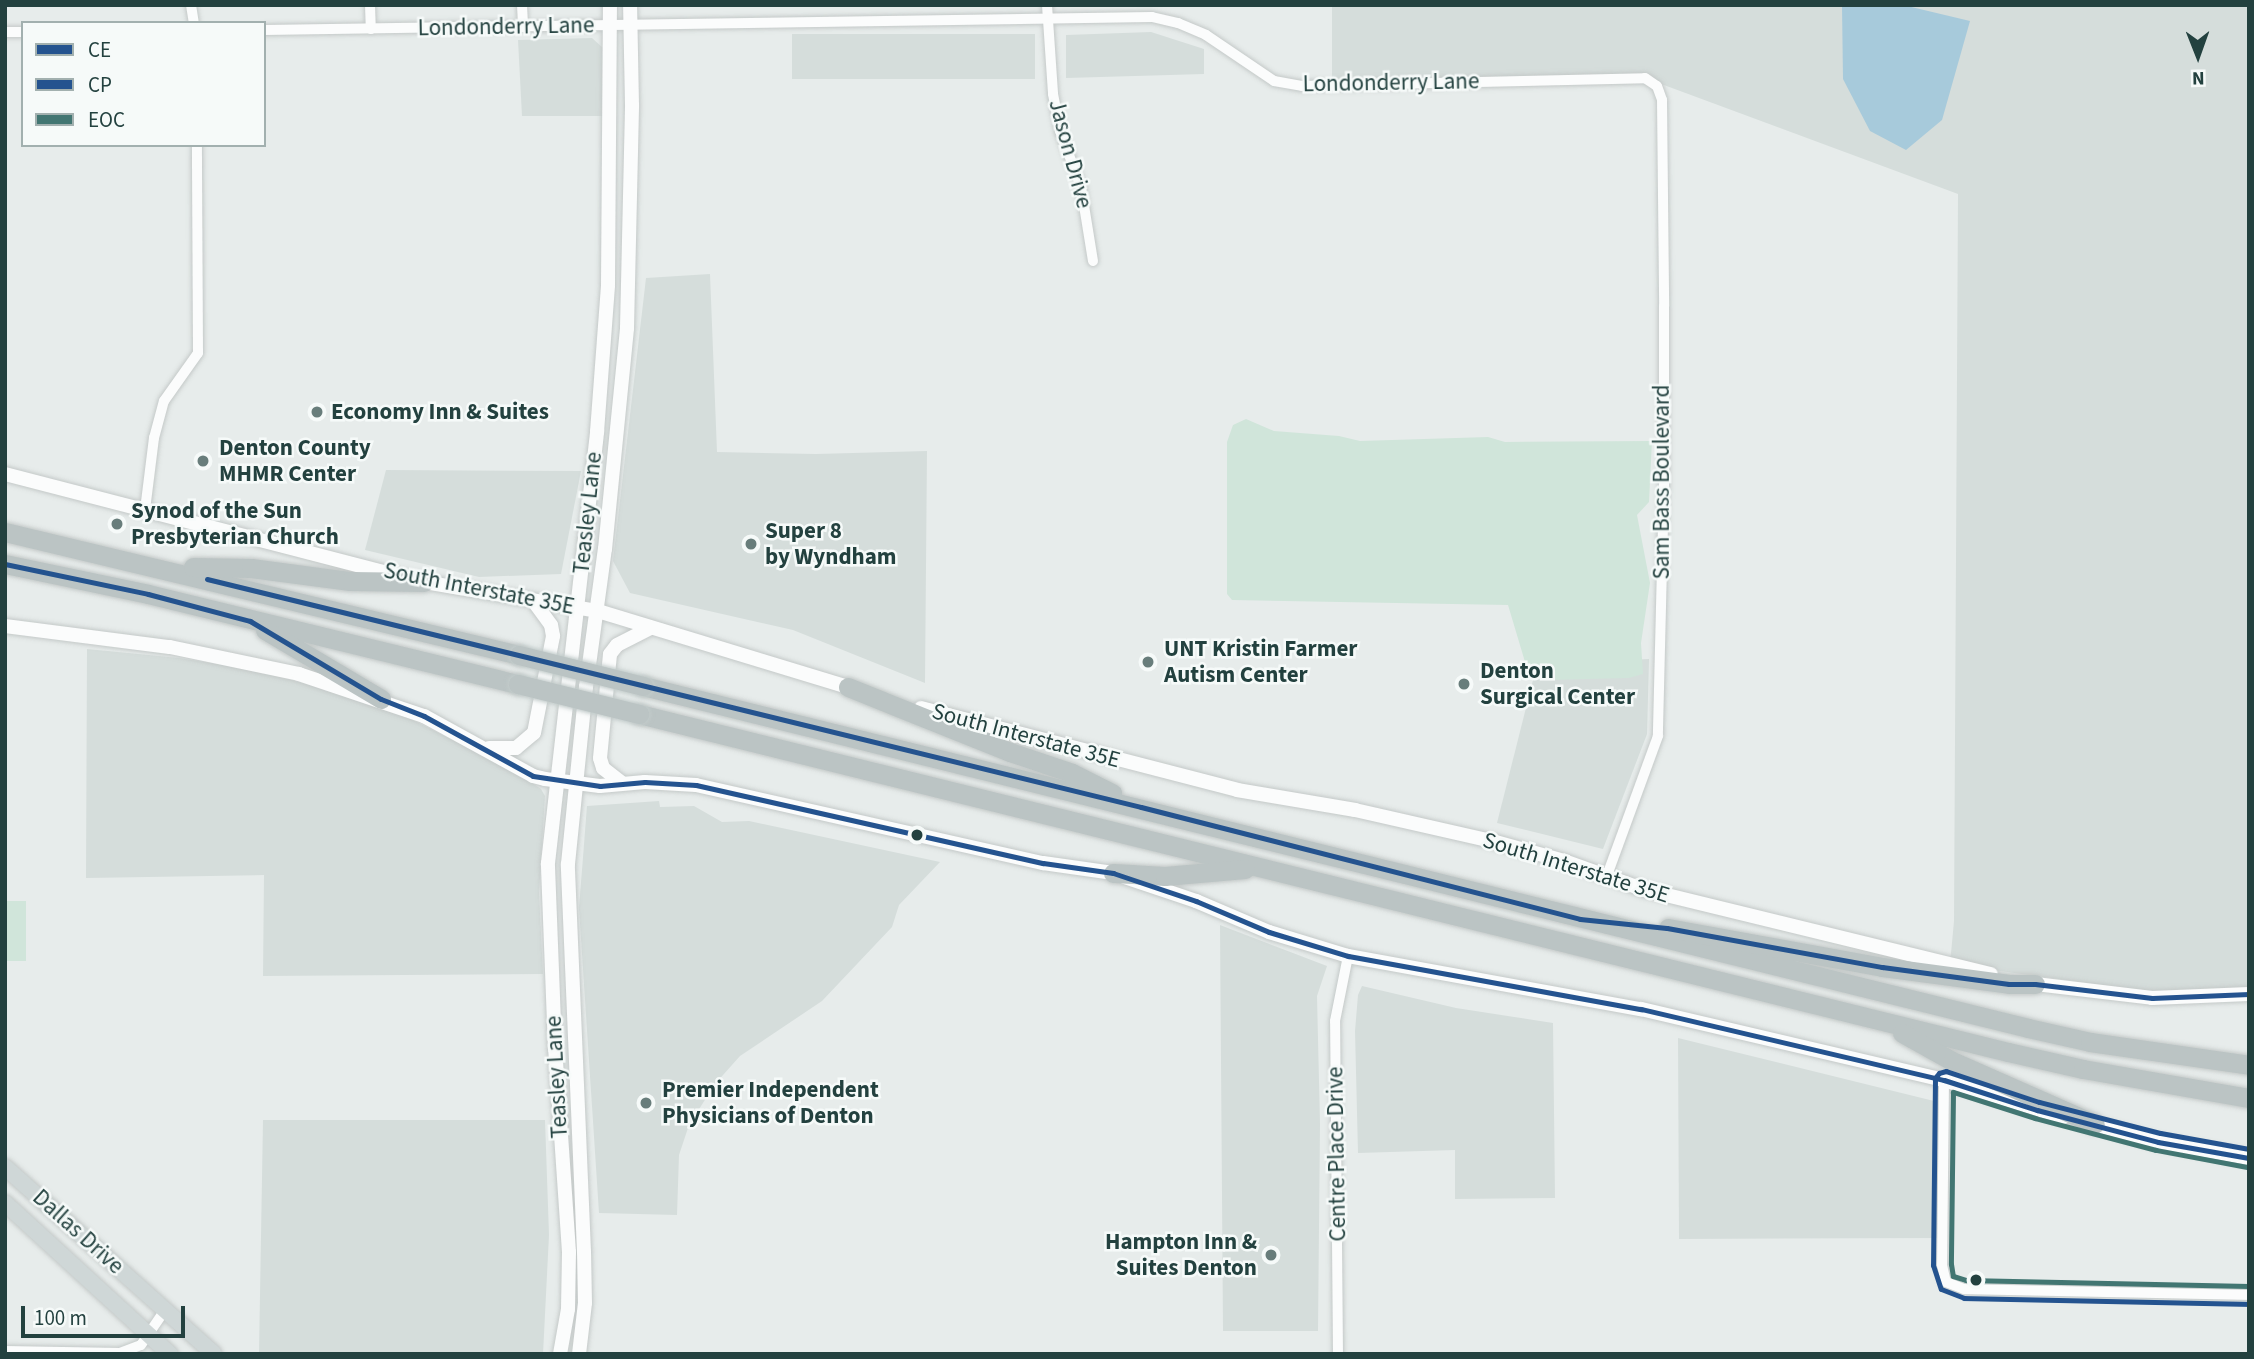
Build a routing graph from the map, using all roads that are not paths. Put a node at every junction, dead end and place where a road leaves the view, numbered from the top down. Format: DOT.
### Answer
graph roads {
  1 [pos="370,5"];
  2 [pos="522,5"];
  3 [pos="610,5"];
  4 [pos="630,5"];
  5 [pos="1047,5"];
  6 [pos="1047,18"];
  7 [pos="631,24"];
  8 [pos="610,25"];
  9 [pos="523,27"];
  10 [pos="371,29"];
  11 [pos="266,30"];
  12 [pos="1652,84"];
  13 [pos="197,147"];
  14 [pos="1093,261"];
  15 [pos="608,285"];
  16 [pos="629,286"];
  17 [pos="5,474"];
  18 [pos="145,510"];
  19 [pos="5,532"];
  20 [pos="5,564"];
  21 [pos="160,567"];
  22 [pos="424,582"];
  23 [pos="534,602"];
  24 [pos="577,608"];
  25 [pos="598,611"];
  26 [pos="250,621"];
  27 [pos="5,626"];
  28 [pos="651,628"];
  29 [pos="848,687"];
  30 [pos="381,699"];
  31 [pos="481,746"];
  32 [pos="555,780"];
  33 [pos="575,782"];
  34 [pos="621,783"];
  35 [pos="1141,807"];
  36 [pos="1259,868"];
  37 [pos="1113,873"];
  38 [pos="1606,875"];
  39 [pos="1580,919"];
  40 [pos="570,956"];
  41 [pos="1348,956"];
  42 [pos="551,957"];
  43 [pos="2042,985"];
  44 [pos="2249,994"];
  45 [pos="1880,1021"];
  46 [pos="2249,1065"];
  47 [pos="1944,1080"];
  48 [pos="2249,1098"];
  49 [pos="2095,1124"];
  50 [pos="2249,1158"];
  51 [pos="5,1167"];
  52 [pos="5,1203"];
  53 [pos="2249,1295"];
  54 [pos="165,1310"];
  55 [pos="150,1336"];
  56 [pos="5,1351"];
  57 [pos="170,1354"];
  58 [pos="214,1354"];
  59 [pos="560,1354"];
  60 [pos="579,1354"];
  61 [pos="1339,1354"];
  1 -- 10 [label="street"];
  2 -- 9 [label="street"];
  3 -- 8 [label="main road, Teasley Lane"];
  4 -- 7 [label="main road, Teasley Lane"];
  5 -- 6 [label="street, Jason Drive"];
  6 -- 7 [label="street, Londonderry Lane"];
  6 -- 12 [label="street, Londonderry Lane"];
  6 -- 14 [label="street, Jason Drive"];
  7 -- 8 [label="street, Londonderry Lane"];
  7 -- 16 [label="main road, Teasley Lane"];
  8 -- 9 [label="street, Londonderry Lane"];
  8 -- 15 [label="main road, Teasley Lane"];
  9 -- 10 [label="street, Londonderry Lane"];
  10 -- 11 [label="street, Londonderry Lane"];
  12 -- 38 [label="street, Sam Bass Boulevard"];
  13 -- 18 [label="street"];
  15 -- 16 [label="main road"];
  15 -- 24 [label="main road, Teasley Lane"];
  16 -- 25 [label="main road, Teasley Lane"];
  17 -- 18 [label="main road, South Interstate 35E"];
  18 -- 22 [label="main road, South Interstate 35E"];
  19 -- 21 [label="highway"];
  20 -- 26 [label="highway"];
  21 -- 22 [label="highway"];
  21 -- 35 [label="highway, bridge"];
  22 -- 23 [label="main road, South Interstate 35E"];
  23 -- 24 [label="main road, South Interstate 35E"];
  23 -- 31 [label="main road"];
  24 -- 25 [label="main road, South Interstate 35E"];
  24 -- 32 [label="main road, Teasley Lane"];
  25 -- 28 [label="main road, South Interstate 35E"];
  25 -- 33 [label="main road, Teasley Lane"];
  26 -- 30 [label="highway"];
  26 -- 36 [label="highway, bridge"];
  27 -- 30 [label="main road"];
  28 -- 29 [label="main road, South Interstate 35E"];
  28 -- 34 [label="main road"];
  29 -- 35 [label="highway"];
  29 -- 38 [label="main road, South Interstate 35E"];
  30 -- 31 [label="main road"];
  31 -- 32 [label="main road"];
  32 -- 33 [label="main road"];
  32 -- 42 [label="main road, Teasley Lane"];
  33 -- 34 [label="main road"];
  33 -- 40 [label="main road, Teasley Lane"];
  34 -- 37 [label="main road"];
  35 -- 39 [label="highway"];
  36 -- 37 [label="highway"];
  36 -- 45 [label="highway"];
  37 -- 41 [label="main road"];
  38 -- 43 [label="main road, South Interstate 35E"];
  39 -- 43 [label="highway"];
  39 -- 46 [label="highway"];
  40 -- 42 [label="main road"];
  40 -- 60 [label="main road, Teasley Lane"];
  41 -- 47 [label="main road"];
  41 -- 61 [label="street, Centre Place Drive"];
  42 -- 59 [label="main road, Teasley Lane"];
  43 -- 44 [label="main road, South Interstate 35E"];
  45 -- 48 [label="highway"];
  45 -- 49 [label="highway"];
  47 -- 49 [label="main road"];
  47 -- 53 [label="street"];
  49 -- 50 [label="main road"];
  51 -- 54 [label="main road, Dallas Drive"];
  52 -- 55 [label="main road, Dallas Drive"];
  54 -- 55 [label="street"];
  54 -- 58 [label="main road, Dallas Drive"];
  55 -- 56 [label="street"];
  55 -- 57 [label="main road, Dallas Drive"];
}
